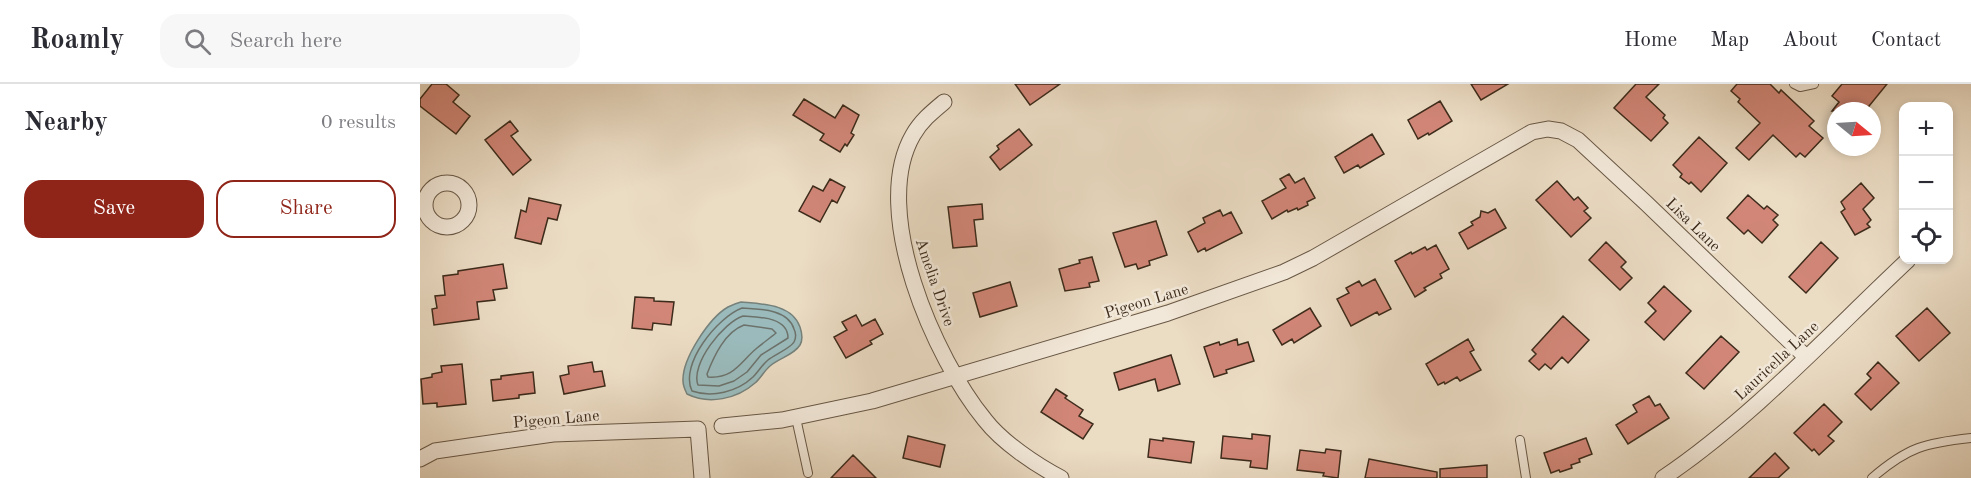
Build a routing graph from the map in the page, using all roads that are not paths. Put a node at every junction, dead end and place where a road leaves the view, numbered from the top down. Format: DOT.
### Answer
graph roads {
  1 [pos="1794,84"];
  2 [pos="1814,84"];
  3 [pos="944,102"];
  4 [pos="1550,129"];
  5 [pos="1904,264"];
  6 [pos="1806,357"];
  7 [pos="954,376"];
  8 [pos="796,418"];
  9 [pos="722,426"];
  10 [pos="1971,438"];
  11 [pos="1520,440"];
  12 [pos="420,459"];
  13 [pos="808,473"];
  14 [pos="702,478"];
  15 [pos="1061,478"];
  16 [pos="1526,478"];
  17 [pos="1664,478"];
  18 [pos="1872,478"];
  1 -- 2 [label="lane"];
  3 -- 7 [label="street, Amelia Drive"];
  4 -- 6 [label="street, Lisa Lane"];
  4 -- 7 [label="street, Pigeon Lane"];
  5 -- 6 [label="street, Lauricella Lane"];
  6 -- 17 [label="street, Lauricella Lane"];
  7 -- 8 [label="street, Pigeon Lane"];
  7 -- 15 [label="street"];
  8 -- 9 [label="street, Pigeon Lane"];
  8 -- 13 [label="lane"];
  10 -- 18 [label="lane"];
  11 -- 16 [label="lane"];
  12 -- 14 [label="street, Pigeon Lane"];
}
